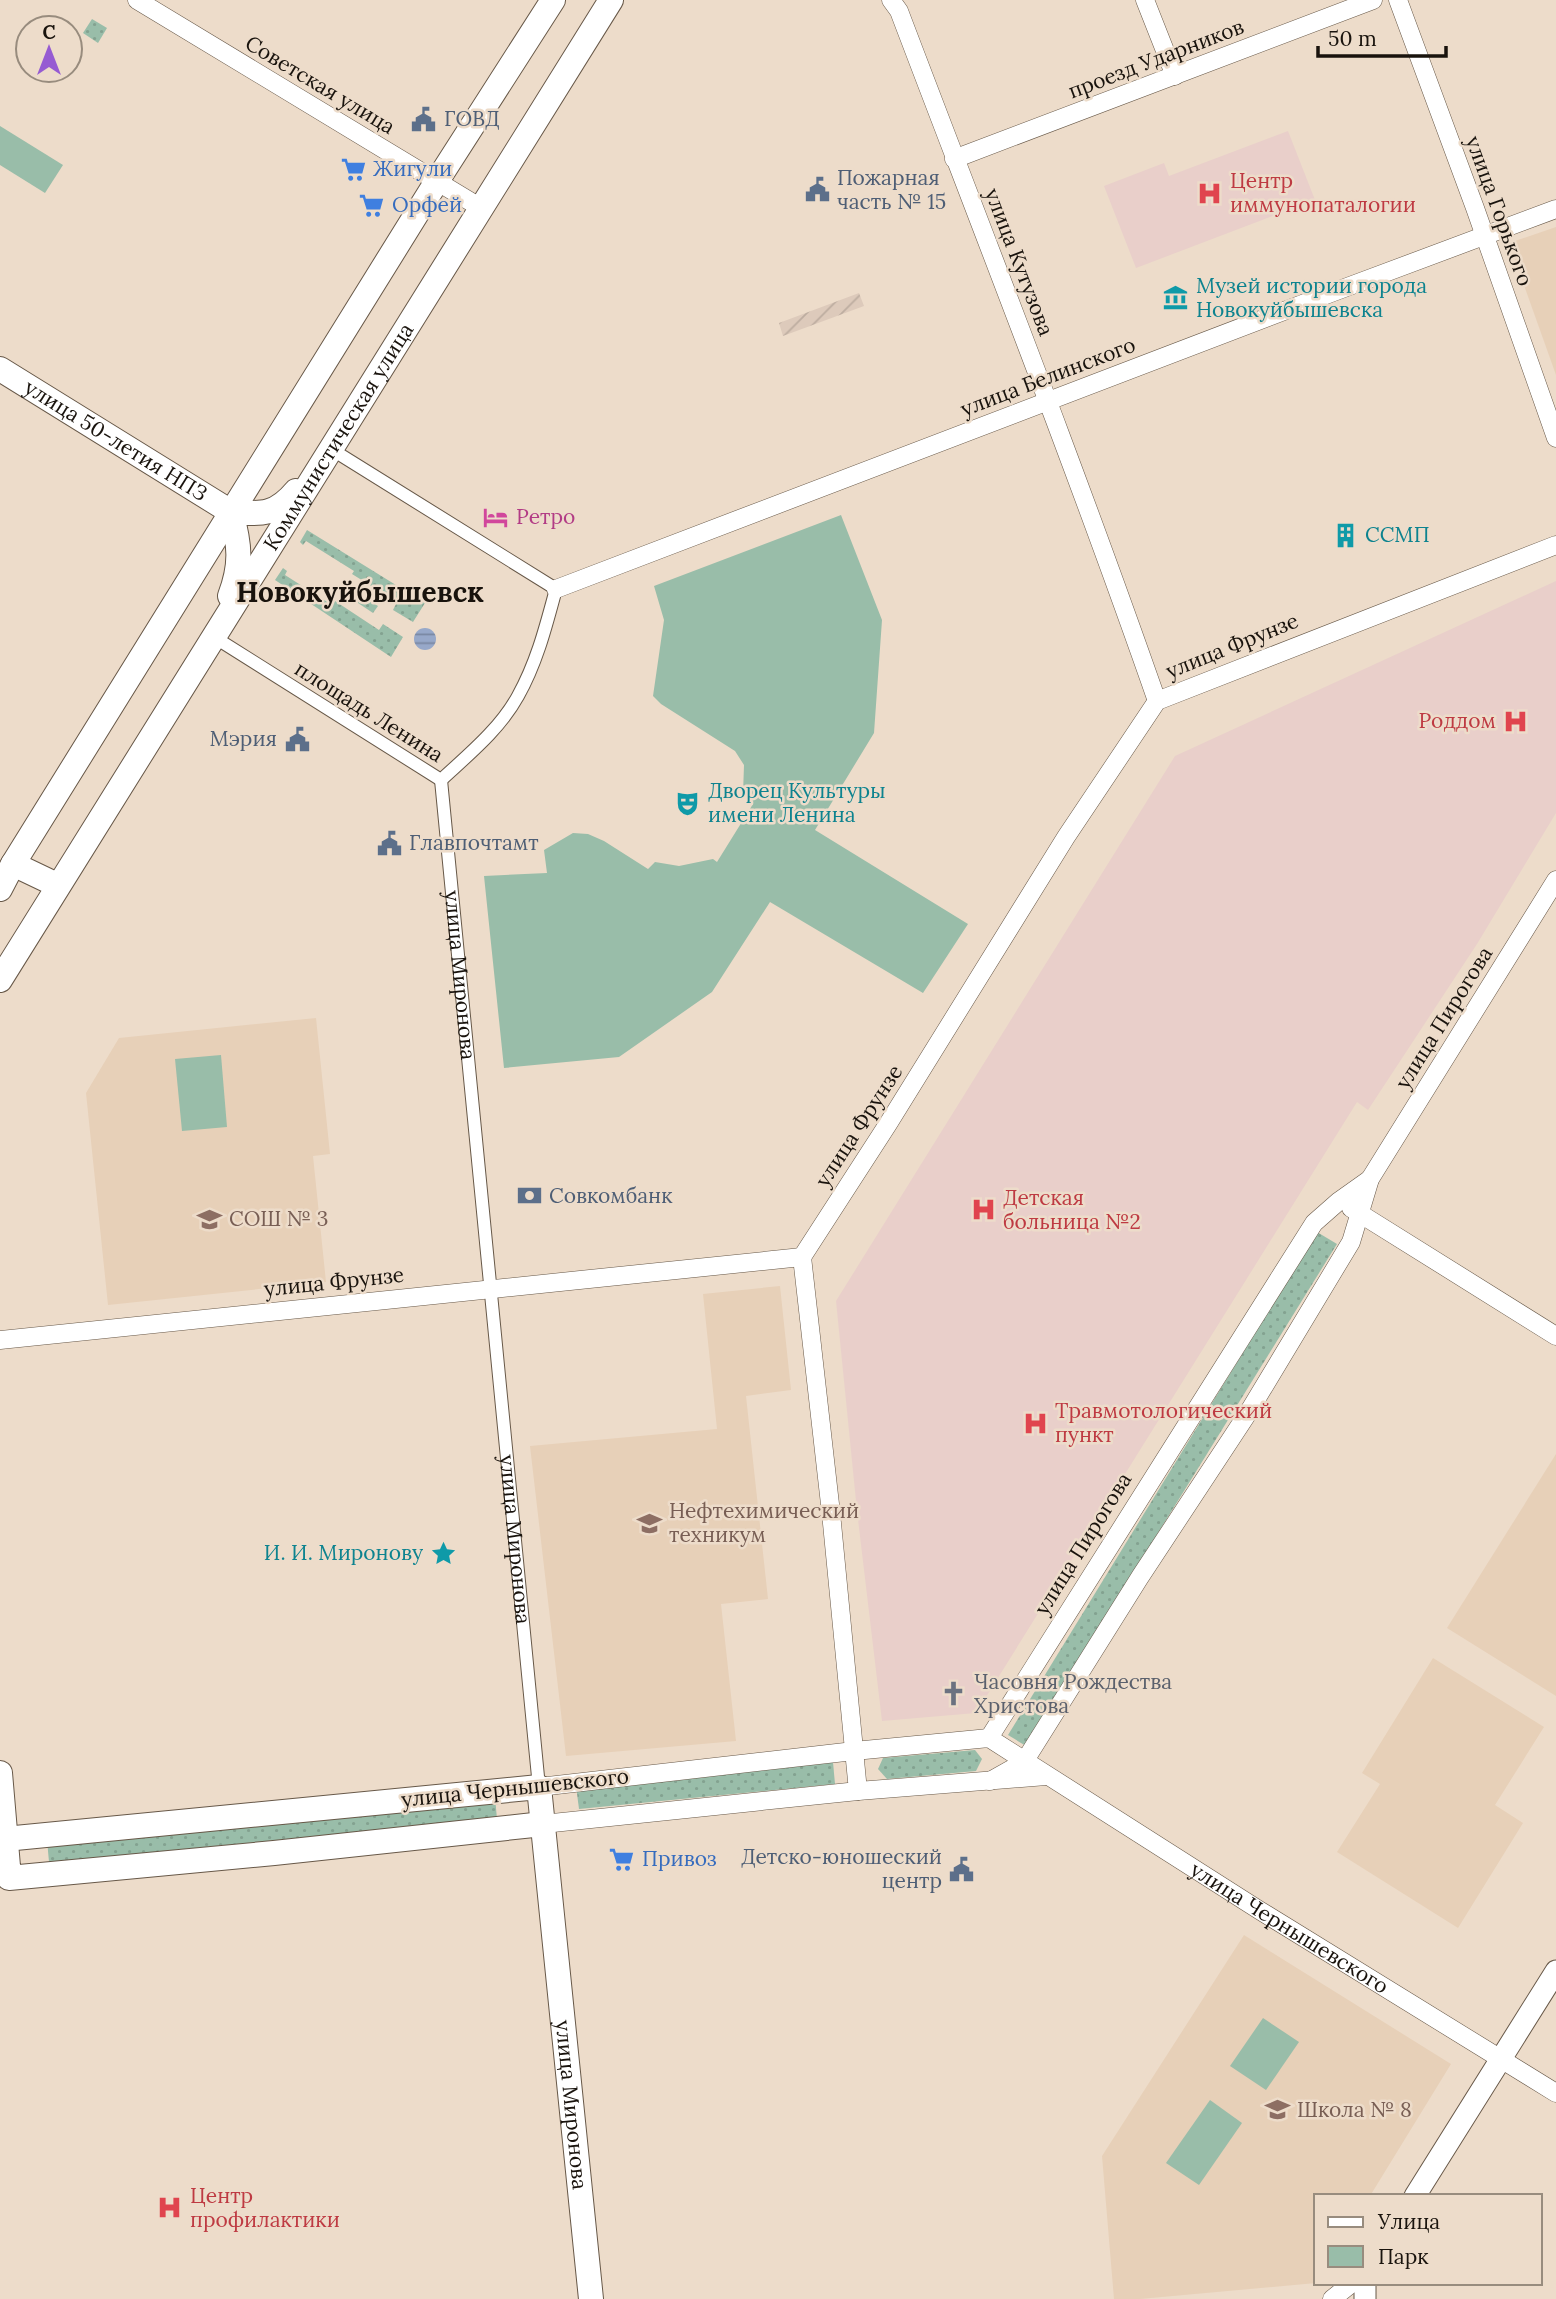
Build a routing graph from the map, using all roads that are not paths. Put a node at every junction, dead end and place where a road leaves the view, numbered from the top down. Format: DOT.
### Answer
graph roads {
  1 [pos="137,0"];
  2 [pos="554,0"];
  3 [pos="611,0"];
  4 [pos="891,0"];
  5 [pos="1145,0"];
  6 [pos="1373,0"];
  7 [pos="1398,0"];
  8 [pos="1175,76"];
  9 [pos="954,159"];
  10 [pos="437,181"];
  11 [pos="481,208"];
  12 [pos="1556,209"];
  13 [pos="1485,236"];
  14 [pos="0,369"];
  15 [pos="1047,401"];
  16 [pos="1556,438"];
  17 [pos="331,449"];
  18 [pos="231,512"];
  19 [pos="1556,545"];
  20 [pos="556,589"];
  21 [pos="214,637"];
  22 [pos="1157,701"];
  23 [pos="441,780"];
  24 [pos="6,865"];
  25 [pos="1556,880"];
  26 [pos="57,885"];
  27 [pos="0,889"];
  28 [pos="0,980"];
  29 [pos="1370,1179"];
  30 [pos="1339,1201"];
  31 [pos="1360,1214"];
  32 [pos="802,1257"];
  33 [pos="491,1288"];
  34 [pos="1556,1336"];
  35 [pos="0,1340"];
  36 [pos="989,1738"];
  37 [pos="854,1751"];
  38 [pos="1024,1762"];
  39 [pos="0,1773"];
  40 [pos="1046,1776"];
  41 [pos="990,1781"];
  42 [pos="539,1787"];
  43 [pos="858,1791"];
  44 [pos="543,1824"];
  45 [pos="3,1839"];
  46 [pos="5,1878"];
  47 [pos="1556,1971"];
  48 [pos="1501,2059"];
  49 [pos="1556,2093"];
  50 [pos="1416,2194"];
  51 [pos="1350,2285"];
  52 [pos="591,2299"];
  53 [pos="1332,2299"];
  1 -- 10 [label="street, Советская улица"];
  2 -- 10 [label="main road"];
  3 -- 11 [label="main road, Коммунистическая улица"];
  4 -- 9 [label="street, улица Кутузова"];
  5 -- 8 [label="street"];
  6 -- 8 [label="street, проезд Ударников"];
  7 -- 13 [label="street, улица Горького"];
  8 -- 9 [label="street, проезд Ударников"];
  9 -- 15 [label="street, улица Кутузова"];
  10 -- 11 [label="street, Советская улица"];
  10 -- 18 [label="main road"];
  11 -- 17 [label="main road, Коммунистическая улица"];
  12 -- 13 [label="street, улица Белинского"];
  13 -- 15 [label="street, улица Белинского"];
  13 -- 16 [label="street, улица Горького"];
  14 -- 18 [label="main road, улица 50-летия НПЗ"];
  15 -- 20 [label="street, улица Белинского"];
  15 -- 22 [label="street, улица Кутузова"];
  17 -- 18 [label="main road"];
  17 -- 20 [label="street"];
  17 -- 21 [label="main road, Коммунистическая улица"];
  18 -- 21 [label="main road"];
  18 -- 24 [label="main road"];
  19 -- 22 [label="street, улица Фрунзе"];
  20 -- 23 [label="street, площадь Ленина"];
  21 -- 23 [label="street, площадь Ленина"];
  21 -- 26 [label="main road, Коммунистическая улица"];
  22 -- 32 [label="street, улица Фрунзе"];
  23 -- 33 [label="street, улица Миронова"];
  24 -- 26 [label="main road"];
  24 -- 27 [label="main road"];
  25 -- 29 [label="street, улица Пирогова"];
  26 -- 28 [label="main road, Коммунистическая улица"];
  29 -- 30 [label="street, улица Пирогова"];
  29 -- 31 [label="street, улица Пирогова"];
  30 -- 31 [label="street"];
  30 -- 36 [label="street, улица Пирогова"];
  31 -- 34 [label="street"];
  31 -- 38 [label="street, улица Пирогова"];
  32 -- 33 [label="street, улица Фрунзе"];
  32 -- 37 [label="street"];
  33 -- 35 [label="street, улица Фрунзе"];
  33 -- 42 [label="street, улица Миронова"];
  36 -- 37 [label="street, улица Чернышевского"];
  36 -- 38 [label="street, улица Чернышевского"];
  37 -- 42 [label="street, улица Чернышевского"];
  37 -- 43 [label="street"];
  38 -- 40 [label="street, улица Чернышевского"];
  38 -- 41 [label="street, улица Чернышевского"];
  39 -- 45 [label="main road"];
  40 -- 41 [label="street"];
  40 -- 48 [label="street, улица Чернышевского"];
  41 -- 43 [label="street, улица Чернышевского"];
  42 -- 44 [label="main road, улица Миронова"];
  42 -- 45 [label="main road, улица Чернышевского"];
  43 -- 44 [label="street, улица Чернышевского"];
  44 -- 46 [label="main road, улица Чернышевского"];
  44 -- 52 [label="main road, улица Миронова"];
  45 -- 46 [label="main road"];
  47 -- 48 [label="street"];
  48 -- 49 [label="street, улица Чернышевского"];
  48 -- 50 [label="street"];
  51 -- 53 [label="street"];
}
